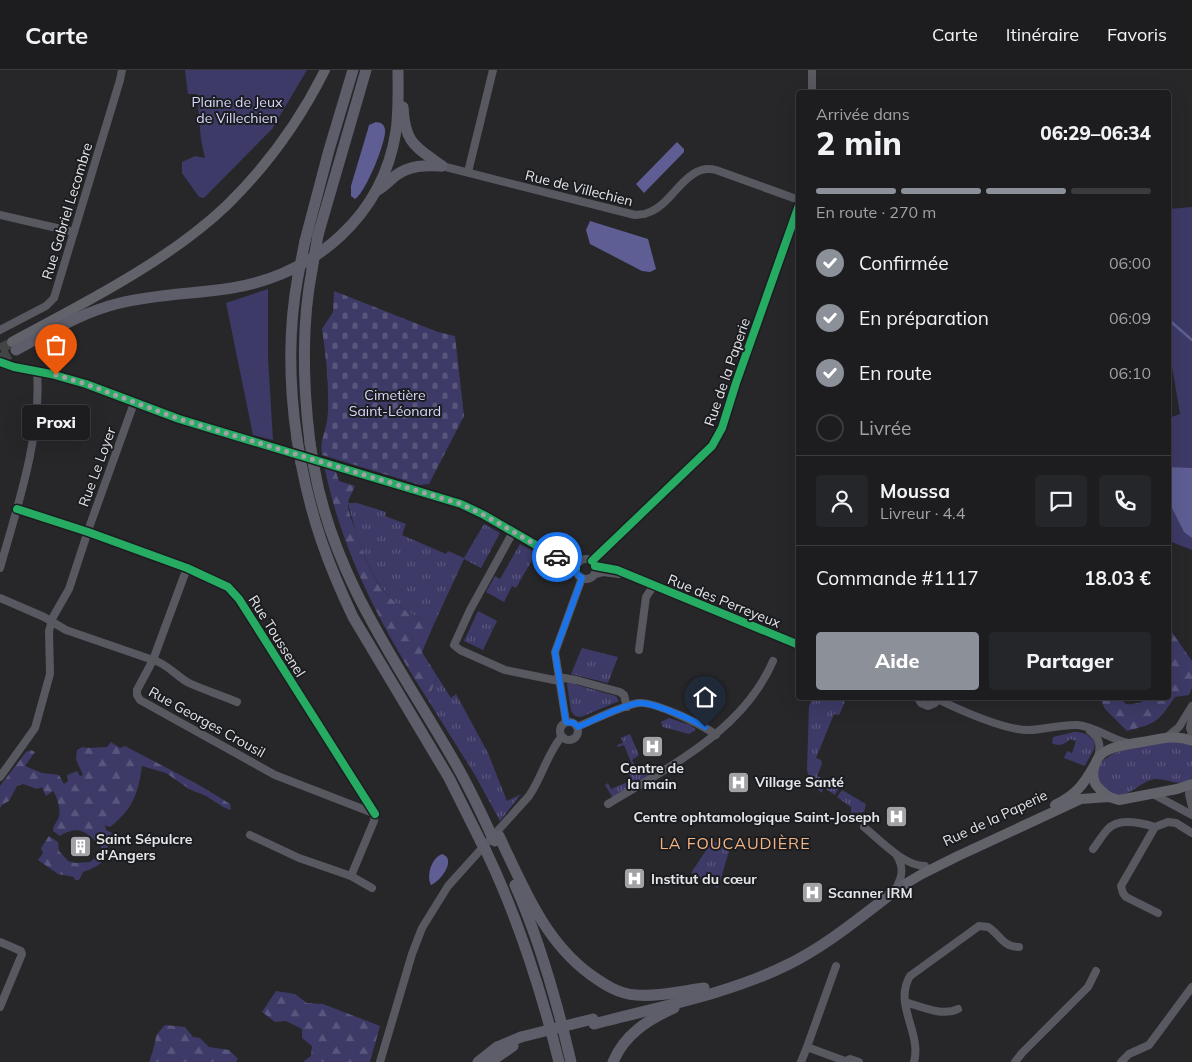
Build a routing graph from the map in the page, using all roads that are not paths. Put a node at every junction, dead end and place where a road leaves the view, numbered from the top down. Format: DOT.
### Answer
graph roads {
  1 [pos="122,70"];
  2 [pos="325,70"];
  3 [pos="353,70"];
  4 [pos="366,70"];
  5 [pos="398,70"];
  6 [pos="493,70"];
  7 [pos="812,70"];
  8 [pos="398,90"];
  9 [pos="812,90"];
  10 [pos="442,166"];
  11 [pos="468,172"];
  12 [pos="375,192"];
  13 [pos="796,199"];
  14 [pos="796,213"];
  15 [pos="0,214"];
  16 [pos="74,232"];
  17 [pos="0,330"];
  18 [pos="14,346"];
  19 [pos="0,362"];
  20 [pos="37,372"];
  21 [pos="134,403"];
  22 [pos="17,509"];
  23 [pos="88,532"];
  24 [pos="513,532"];
  25 [pos="577,566"];
  26 [pos="594,567"];
  27 [pos="0,568"];
  28 [pos="186,568"];
  29 [pos="582,578"];
  30 [pos="654,585"];
  31 [pos="0,598"];
  32 [pos="52,622"];
  33 [pos="796,644"];
  34 [pos="639,650"];
  35 [pos="153,660"];
  36 [pos="773,661"];
  37 [pos="558,679"];
  38 [pos="919,700"];
  39 [pos="936,700"];
  40 [pos="942,700"];
  41 [pos="237,702"];
  42 [pos="627,706"];
  43 [pos="1192,706"];
  44 [pos="1192,718"];
  45 [pos="566,722"];
  46 [pos="578,727"];
  47 [pos="1087,727"];
  48 [pos="716,735"];
  49 [pos="1192,735"];
  50 [pos="562,736"];
  51 [pos="1167,737"];
  52 [pos="1192,741"];
  53 [pos="1133,744"];
  54 [pos="1096,762"];
  55 [pos="0,776"];
  56 [pos="1192,784"];
  57 [pos="1153,794"];
  58 [pos="1108,797"];
  59 [pos="608,804"];
  60 [pos="1192,807"];
  61 [pos="374,814"];
  62 [pos="1192,815"];
  63 [pos="864,827"];
  64 [pos="1155,827"];
  65 [pos="1192,833"];
  66 [pos="250,834"];
  67 [pos="495,834"];
  68 [pos="1093,849"];
  69 [pos="895,852"];
  70 [pos="925,866"];
  71 [pos="351,876"];
  72 [pos="899,886"];
  73 [pos="372,888"];
  74 [pos="512,911"];
  75 [pos="1158,913"];
  76 [pos="838,934"];
  77 [pos="0,942"];
  78 [pos="1019,946"];
  79 [pos="788,963"];
  80 [pos="836,966"];
  81 [pos="1096,970"];
  82 [pos="721,986"];
  83 [pos="1192,986"];
  84 [pos="905,1002"];
  85 [pos="0,1006"];
  86 [pos="958,1009"];
  87 [pos="593,1022"];
  88 [pos="521,1040"];
  89 [pos="807,1048"];
  90 [pos="845,1061"];
  91 [pos="380,1062"];
  92 [pos="478,1062"];
  93 [pos="490,1062"];
  94 [pos="551,1062"];
  95 [pos="559,1062"];
  96 [pos="571,1062"];
  97 [pos="613,1062"];
  98 [pos="801,1062"];
  99 [pos="859,1062"];
  100 [pos="914,1062"];
  101 [pos="1015,1062"];
  102 [pos="1121,1062"];
  1 -- 16 [label="street, Rue Gabriel Lecombre"];
  2 -- 18 [label="main road"];
  3 -- 74 [label="highway, bridge"];
  4 -- 67 [label="highway, bridge"];
  5 -- 8 [label="highway"];
  6 -- 11 [label="street"];
  7 -- 9 [label="street"];
  8 -- 10 [label="highway"];
  8 -- 12 [label="highway"];
  10 -- 11 [label="street, Rue de Villechien"];
  10 -- 12 [label="highway"];
  11 -- 13 [label="street, Rue de Villechien"];
  12 -- 18 [label="highway"];
  14 -- 26 [label="street, Rue de la Paperie"];
  15 -- 16 [label="street"];
  16 -- 17 [label="street, Rue Gabriel Lecombre"];
  19 -- 20 [label="street"];
  20 -- 21 [label="street"];
  20 -- 22 [label="street"];
  21 -- 23 [label="street, Rue Le Loyer"];
  21 -- 24 [label="street"];
  22 -- 23 [label="street, Rue Toussenel"];
  22 -- 27 [label="street"];
  23 -- 28 [label="street, Rue Toussenel"];
  23 -- 32 [label="street, Rue Le Loyer"];
  24 -- 25 [label="street"];
  24 -- 37 [label="street"];
  25 -- 26 [label="street"];
  25 -- 29 [label="street"];
  26 -- 29 [label="street"];
  26 -- 30 [label="street, Rue des Perreyeux"];
  28 -- 35 [label="street, Rue Georges Crousil"];
  28 -- 61 [label="street, Rue Toussenel"];
  29 -- 37 [label="street"];
  30 -- 33 [label="street, Rue des Perreyeux"];
  30 -- 34 [label="street"];
  31 -- 32 [label="street"];
  32 -- 35 [label="street"];
  32 -- 55 [label="street"];
  35 -- 41 [label="street"];
  35 -- 61 [label="street, Rue Georges Crousil"];
  36 -- 48 [label="street"];
  37 -- 42 [label="street"];
  37 -- 45 [label="street"];
  38 -- 39 [label="street"];
  40 -- 47 [label="street"];
  42 -- 46 [label="street"];
  42 -- 48 [label="street"];
  43 -- 51 [label="street"];
  44 -- 49 [label="street"];
  45 -- 46 [label="street"];
  45 -- 50 [label="street"];
  46 -- 50 [label="street"];
  47 -- 53 [label="street"];
  47 -- 54 [label="street"];
  48 -- 59 [label="street"];
  50 -- 91 [label="street"];
  51 -- 52 [label="main road"];
  51 -- 53 [label="main road"];
  53 -- 54 [label="main road"];
  54 -- 58 [label="main road"];
  54 -- 70 [label="main road, Rue de la Paperie"];
  56 -- 57 [label="main road"];
  56 -- 60 [label="street"];
  57 -- 58 [label="main road"];
  57 -- 62 [label="street"];
  58 -- 72 [label="main road"];
  61 -- 71 [label="street"];
  63 -- 69 [label="street"];
  64 -- 65 [label="street"];
  64 -- 68 [label="street"];
  64 -- 75 [label="street"];
  66 -- 71 [label="street"];
  67 -- 82 [label="highway"];
  67 -- 96 [label="highway"];
  69 -- 70 [label="street"];
  69 -- 72 [label="street"];
  70 -- 72 [label="main road, Rue de la Paperie"];
  71 -- 73 [label="street"];
  72 -- 76 [label="highway"];
  72 -- 79 [label="highway"];
  74 -- 94 [label="highway"];
  74 -- 95 [label="highway"];
  76 -- 79 [label="highway"];
  76 -- 97 [label="highway"];
  77 -- 85 [label="street"];
  78 -- 84 [label="street"];
  79 -- 82 [label="highway"];
  79 -- 87 [label="highway"];
  80 -- 89 [label="street"];
  81 -- 101 [label="street"];
  82 -- 87 [label="highway"];
  83 -- 102 [label="street"];
  84 -- 86 [label="street"];
  84 -- 100 [label="street"];
  87 -- 88 [label="highway"];
  88 -- 92 [label="highway"];
  88 -- 93 [label="highway"];
  89 -- 90 [label="street"];
  89 -- 98 [label="street"];
  90 -- 99 [label="street"];
}
